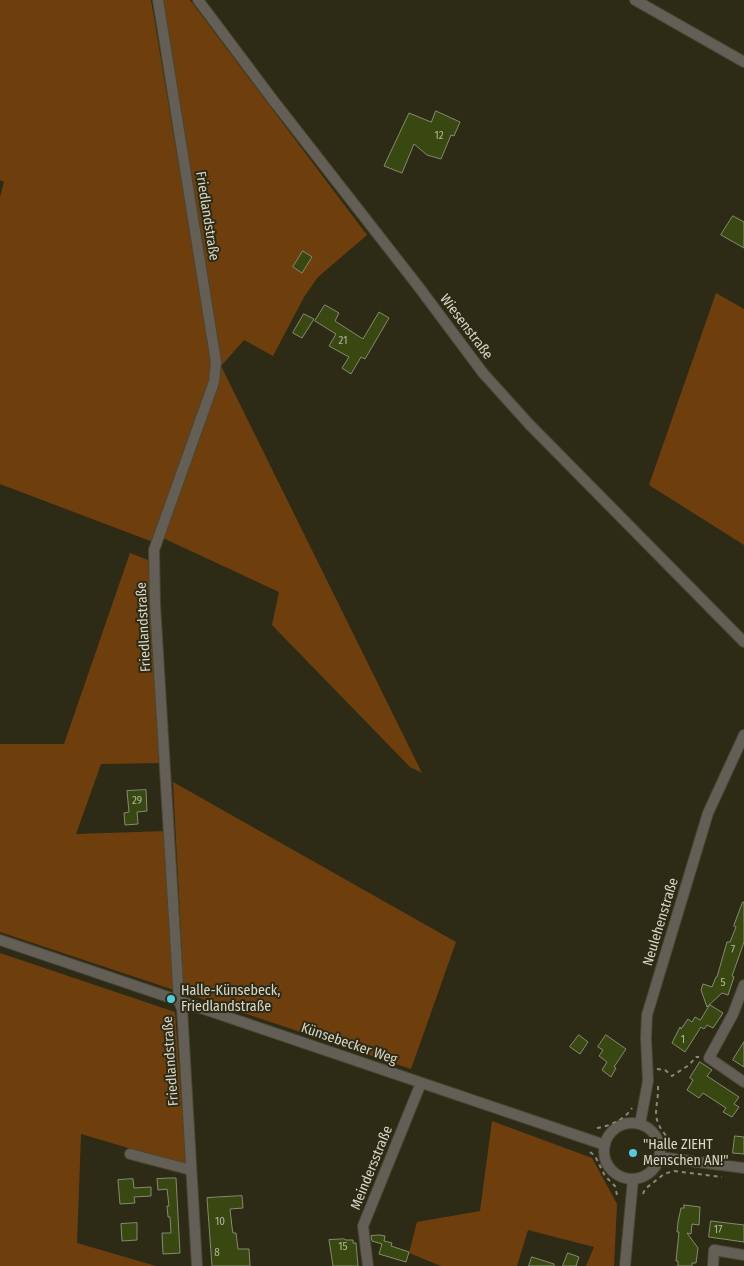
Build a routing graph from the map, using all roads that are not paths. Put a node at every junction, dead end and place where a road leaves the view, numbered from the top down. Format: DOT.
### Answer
graph roads {
  1 [pos="158,0"];
  2 [pos="198,0"];
  3 [pos="635,0"];
  4 [pos="744,62"];
  5 [pos="744,642"];
  6 [pos="744,735"];
  7 [pos="0,940"];
  8 [pos="744,985"];
  9 [pos="179,1001"];
  10 [pos="744,1082"];
  11 [pos="421,1083"];
  12 [pos="640,1124"];
  13 [pos="605,1144"];
  14 [pos="130,1154"];
  15 [pos="660,1157"];
  16 [pos="744,1168"];
  17 [pos="192,1170"];
  18 [pos="633,1179"];
  19 [pos="744,1255"];
  20 [pos="197,1266"];
  21 [pos="368,1266"];
  22 [pos="625,1266"];
  23 [pos="713,1266"];
  1 -- 9 [label="street, Friedlandstraße"];
  2 -- 5 [label="street, Wiesenstraße"];
  3 -- 4 [label="street"];
  6 -- 12 [label="street, Neulehenstraße"];
  7 -- 9 [label="street, Künsebecker Weg"];
  8 -- 10 [label="street"];
  9 -- 11 [label="street, Künsebecker Weg"];
  9 -- 17 [label="street, Friedlandstraße"];
  11 -- 13 [label="street, Künsebecker Weg"];
  11 -- 21 [label="street, Meindersstraße"];
  12 -- 13 [label="street"];
  12 -- 15 [label="street"];
  13 -- 18 [label="street"];
  14 -- 17 [label="street"];
  15 -- 16 [label="street"];
  15 -- 18 [label="street"];
  17 -- 20 [label="street, Friedlandstraße"];
  18 -- 22 [label="street"];
  19 -- 23 [label="street"];
}
